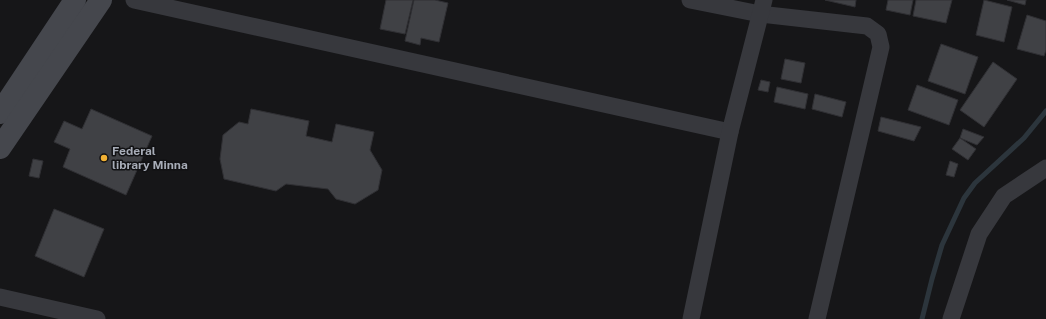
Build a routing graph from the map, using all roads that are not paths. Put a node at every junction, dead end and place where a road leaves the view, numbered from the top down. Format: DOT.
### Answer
graph roads {
  1 [pos="75,0"];
  2 [pos="102,0"];
  3 [pos="134,0"];
  4 [pos="690,0"];
  5 [pos="762,7"];
  6 [pos="2,105"];
  7 [pos="730,132"];
  8 [pos="0,148"];
  9 [pos="1046,168"];
  10 [pos="0,297"];
  11 [pos="97,319"];
  12 [pos="691,319"];
  13 [pos="817,319"];
  14 [pos="951,319"];
  1 -- 6 [label="main road"];
  2 -- 8 [label="main road"];
  3 -- 7 [label="street"];
  4 -- 5 [label="street"];
  5 -- 7 [label="street"];
  5 -- 13 [label="street"];
  7 -- 12 [label="street"];
  9 -- 14 [label="street"];
  10 -- 11 [label="street"];
}
